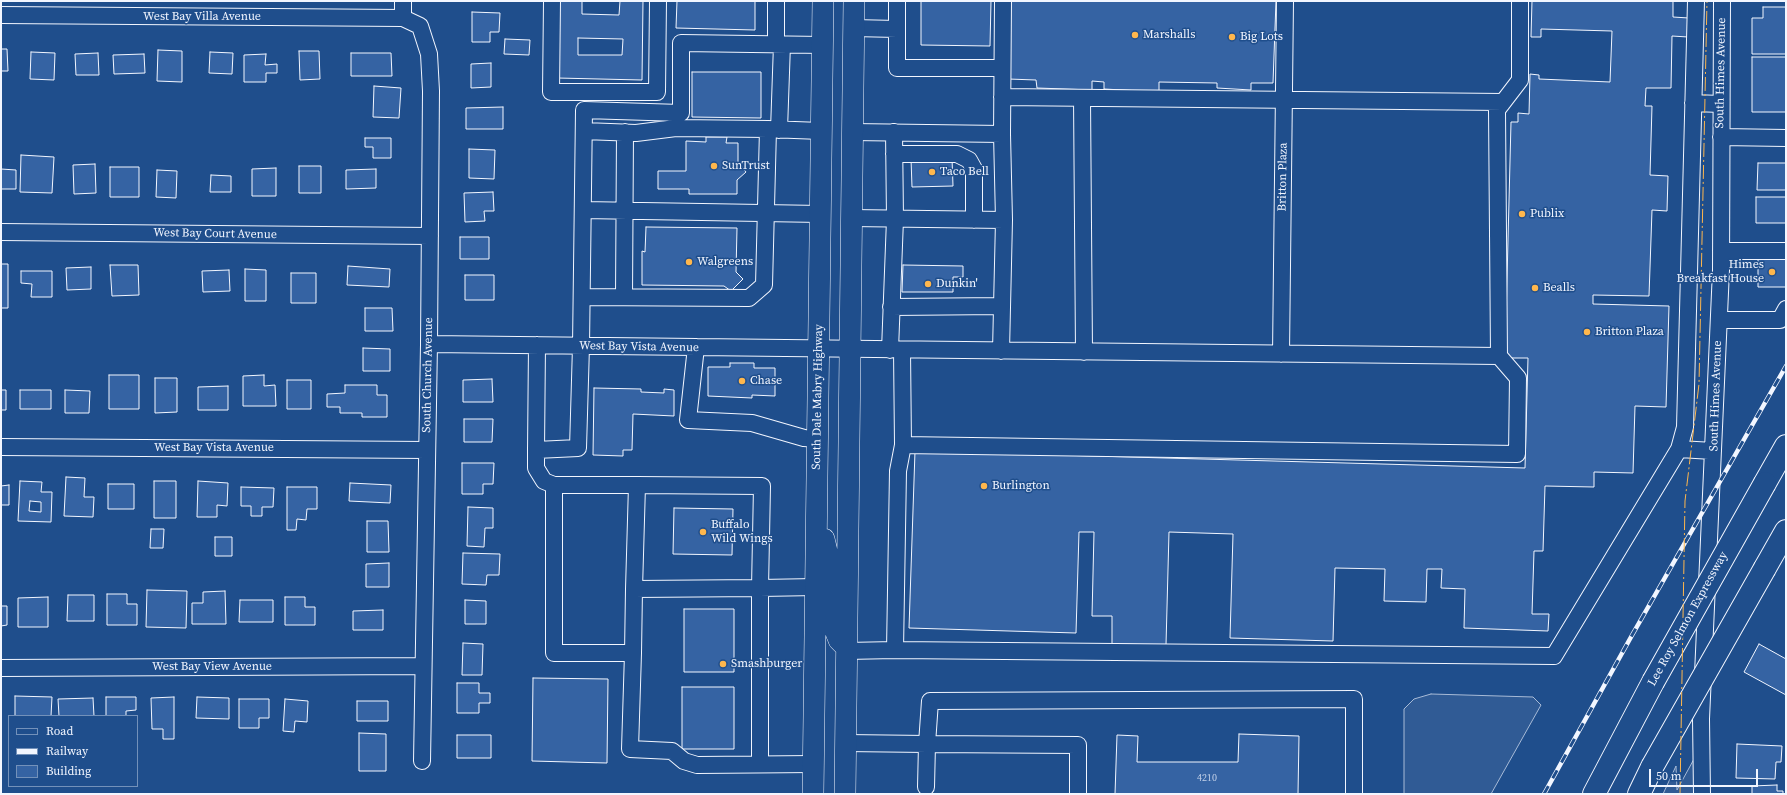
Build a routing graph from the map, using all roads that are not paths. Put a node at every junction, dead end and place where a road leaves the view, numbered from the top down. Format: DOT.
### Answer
graph roads {
  1 [pos="403,1"];
  2 [pos="552,1"];
  3 [pos="658,1"];
  4 [pos="776,1"];
  5 [pos="823,1"];
  6 [pos="854,1"];
  7 [pos="897,1"];
  8 [pos="1003,1"];
  9 [pos="1285,1"];
  10 [pos="1520,1"];
  11 [pos="1696,1"];
  12 [pos="1722,1"];
  13 [pos="1,15"];
  14 [pos="403,18"];
  15 [pos="853,28"];
  16 [pos="897,29"];
  17 [pos="779,44"];
  18 [pos="822,45"];
  19 [pos="1002,68"];
  20 [pos="1002,97"];
  21 [pos="1082,98"];
  22 [pos="1284,100"];
  23 [pos="1503,102"];
  24 [pos="1693,104"];
  25 [pos="1721,104"];
  26 [pos="774,130"];
  27 [pos="821,131"];
  28 [pos="584,132"];
  29 [pos="625,132"];
  30 [pos="852,132"];
  31 [pos="894,132"];
  32 [pos="1002,134"];
  33 [pos="1720,137"];
  34 [pos="1786,138"];
  35 [pos="894,154"];
  36 [pos="583,210"];
  37 [pos="624,210"];
  38 [pos="766,213"];
  39 [pos="821,214"];
  40 [pos="851,218"];
  41 [pos="895,219"];
  42 [pos="974,220"];
  43 [pos="1004,220"];
  44 [pos="1,232"];
  45 [pos="430,236"];
  46 [pos="1721,251"];
  47 [pos="1786,251"];
  48 [pos="582,297"];
  49 [pos="624,297"];
  50 [pos="1001,306"];
  51 [pos="891,307"];
  52 [pos="1786,309"];
  53 [pos="1719,320"];
  54 [pos="429,344"];
  55 [pos="537,345"];
  56 [pos="581,346"];
  57 [pos="696,347"];
  58 [pos="819,349"];
  59 [pos="850,350"];
  60 [pos="896,350"];
  61 [pos="1000,351"];
  62 [pos="1084,352"];
  63 [pos="1281,354"];
  64 [pos="1499,356"];
  65 [pos="818,439"];
  66 [pos="903,445"];
  67 [pos="1786,446"];
  68 [pos="1,447"];
  69 [pos="427,450"];
  70 [pos="536,450"];
  71 [pos="1678,450"];
  72 [pos="1714,451"];
  73 [pos="554,485"];
  74 [pos="637,485"];
  75 [pos="817,507"];
  76 [pos="1786,531"];
  77 [pos="816,587"];
  78 [pos="634,588"];
  79 [pos="760,588"];
  80 [pos="846,649"];
  81 [pos="895,650"];
  82 [pos="633,653"];
  83 [pos="423,666"];
  84 [pos="1,668"];
  85 [pos="845,743"];
  86 [pos="927,744"];
  87 [pos="422,761"];
  88 [pos="760,764"];
  89 [pos="814,764"];
  90 [pos="926,787"];
  91 [pos="1702,793"];
  92 [pos="813,794"];
  93 [pos="844,794"];
  94 [pos="1078,794"];
  95 [pos="1354,794"];
  96 [pos="1594,794"];
  97 [pos="1639,794"];
  1 -- 14 [label="street"];
  2 -- 3 [label="street"];
  4 -- 17 [label="street"];
  5 -- 18 [label="main road, South Dale Mabry Highway"];
  6 -- 15 [label="main road"];
  7 -- 16 [label="street"];
  8 -- 19 [label="street"];
  9 -- 22 [label="street, Britton Plaza"];
  10 -- 23 [label="street"];
  11 -- 24 [label="street"];
  12 -- 25 [label="street, South Himes Avenue"];
  13 -- 14 [label="street, West Bay Villa Avenue"];
  14 -- 45 [label="street, South Church Avenue"];
  15 -- 16 [label="street"];
  15 -- 30 [label="main road"];
  16 -- 19 [label="street"];
  17 -- 18 [label="street"];
  17 -- 26 [label="street"];
  17 -- 28 [label="street"];
  18 -- 27 [label="main road, South Dale Mabry Highway"];
  19 -- 20 [label="street"];
  20 -- 21 [label="street"];
  20 -- 32 [label="street"];
  21 -- 22 [label="street"];
  21 -- 62 [label="street"];
  22 -- 23 [label="street"];
  22 -- 63 [label="street, Britton Plaza"];
  23 -- 64 [label="street"];
  24 -- 25 [label="street"];
  24 -- 71 [label="street"];
  25 -- 33 [label="street, South Himes Avenue"];
  26 -- 27 [label="street"];
  26 -- 29 [label="street"];
  26 -- 38 [label="street"];
  27 -- 39 [label="main road, South Dale Mabry Highway"];
  28 -- 29 [label="street"];
  28 -- 36 [label="street"];
  29 -- 37 [label="street"];
  30 -- 31 [label="street"];
  30 -- 40 [label="main road"];
  31 -- 32 [label="street"];
  31 -- 35 [label="street"];
  32 -- 43 [label="street"];
  33 -- 34 [label="street"];
  33 -- 46 [label="street, South Himes Avenue"];
  35 -- 41 [label="street"];
  35 -- 42 [label="street"];
  36 -- 37 [label="street"];
  36 -- 48 [label="street"];
  37 -- 38 [label="street"];
  37 -- 49 [label="street"];
  38 -- 39 [label="street"];
  38 -- 49 [label="street"];
  39 -- 58 [label="main road, South Dale Mabry Highway"];
  40 -- 41 [label="street"];
  40 -- 59 [label="main road"];
  41 -- 42 [label="street"];
  41 -- 51 [label="street"];
  42 -- 43 [label="street"];
  43 -- 50 [label="street"];
  44 -- 45 [label="street, West Bay Court Avenue"];
  45 -- 54 [label="street, South Church Avenue"];
  46 -- 47 [label="street"];
  46 -- 53 [label="street, South Himes Avenue"];
  48 -- 49 [label="street"];
  48 -- 56 [label="street"];
  50 -- 51 [label="street"];
  50 -- 61 [label="street"];
  51 -- 60 [label="street"];
  52 -- 53 [label="street"];
  53 -- 72 [label="street, South Himes Avenue"];
  54 -- 55 [label="street, West Bay Vista Avenue"];
  54 -- 69 [label="street, South Church Avenue"];
  55 -- 56 [label="street, West Bay Vista Avenue"];
  55 -- 70 [label="street"];
  56 -- 57 [label="street, West Bay Vista Avenue"];
  56 -- 70 [label="street"];
  57 -- 58 [label="street, West Bay Vista Avenue"];
  57 -- 65 [label="street"];
  58 -- 59 [label="street, West Bay Vista Avenue"];
  58 -- 65 [label="main road, South Dale Mabry Highway"];
  59 -- 60 [label="street, West Bay Vista Avenue"];
  59 -- 80 [label="main road"];
  60 -- 61 [label="street, West Bay Vista Avenue"];
  60 -- 66 [label="street"];
  61 -- 62 [label="street, West Bay Vista Avenue"];
  62 -- 63 [label="street, West Bay Vista Avenue"];
  63 -- 64 [label="street, West Bay Vista Avenue"];
  64 -- 66 [label="street"];
  65 -- 75 [label="main road, South Dale Mabry Highway"];
  66 -- 81 [label="street"];
  67 -- 96 [label="highway, Lee Roy Selmon Expressway, bridge"];
  68 -- 69 [label="street, West Bay Vista Avenue"];
  69 -- 83 [label="street, South Church Avenue"];
  70 -- 73 [label="street"];
  71 -- 72 [label="street"];
  71 -- 81 [label="street"];
  72 -- 91 [label="street, South Himes Avenue"];
  73 -- 74 [label="street"];
  73 -- 82 [label="street"];
  74 -- 78 [label="street"];
  74 -- 79 [label="street"];
  75 -- 77 [label="main road, South Dale Mabry Highway"];
  75 -- 80 [label="main road"];
  76 -- 97 [label="highway, bridge"];
  77 -- 79 [label="street"];
  77 -- 89 [label="main road, South Dale Mabry Highway"];
  78 -- 79 [label="street"];
  78 -- 82 [label="street"];
  79 -- 88 [label="street"];
  80 -- 81 [label="street"];
  80 -- 85 [label="main road"];
  82 -- 88 [label="street"];
  83 -- 84 [label="street, West Bay View Avenue"];
  83 -- 87 [label="street, South Church Avenue"];
  85 -- 86 [label="street"];
  85 -- 93 [label="main road"];
  86 -- 90 [label="street"];
  86 -- 94 [label="street"];
  86 -- 95 [label="street"];
  88 -- 89 [label="street"];
  89 -- 92 [label="main road, South Dale Mabry Highway"];
}
